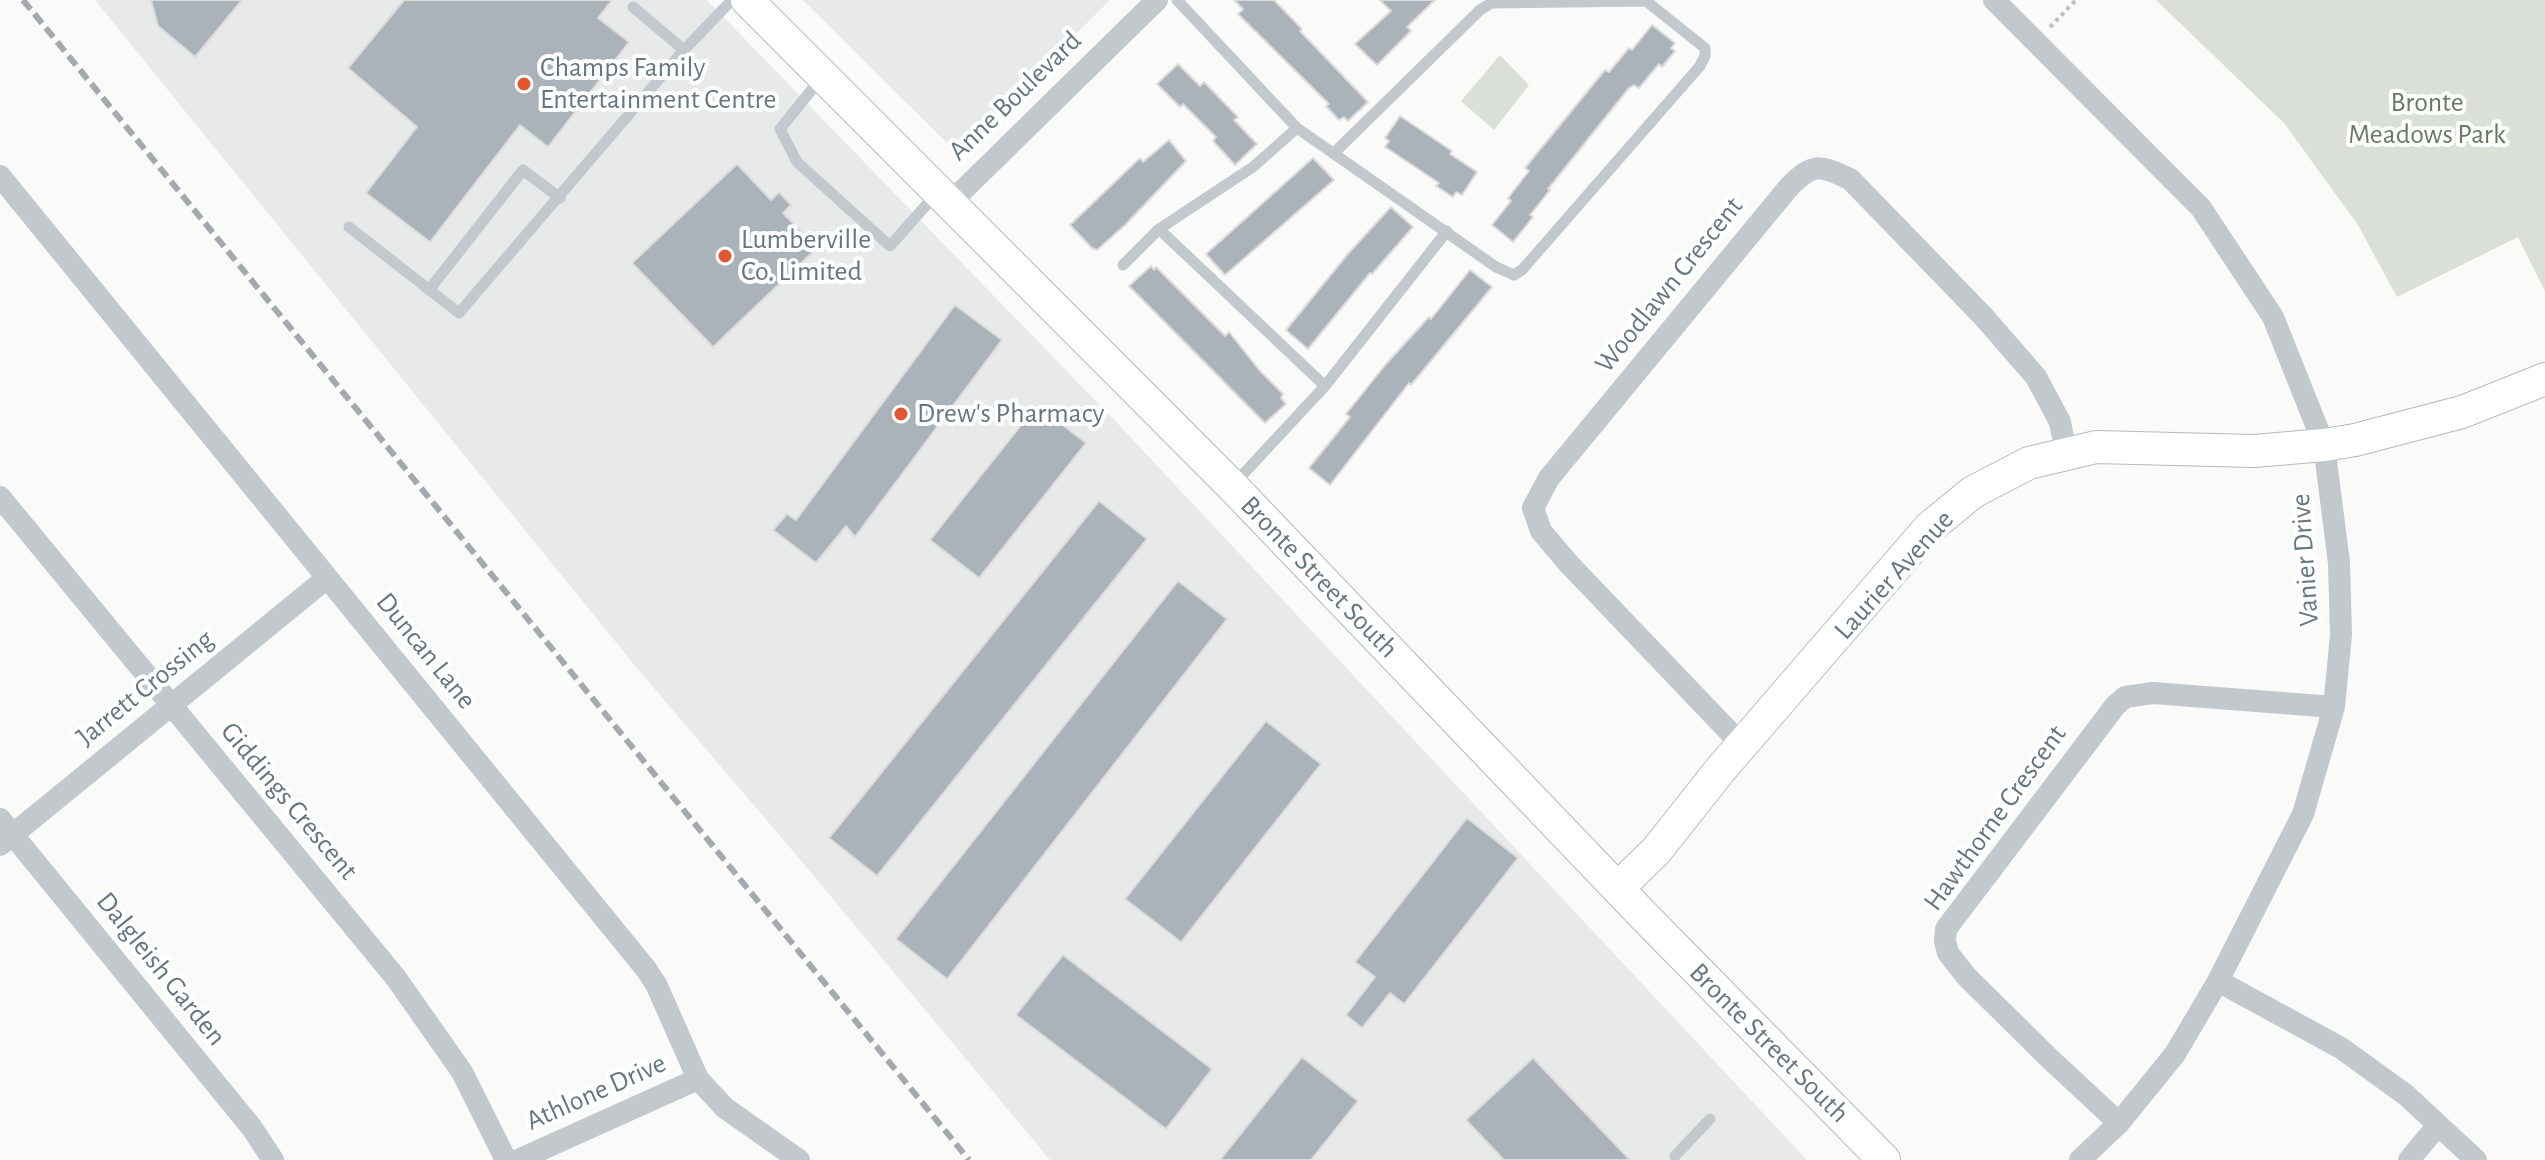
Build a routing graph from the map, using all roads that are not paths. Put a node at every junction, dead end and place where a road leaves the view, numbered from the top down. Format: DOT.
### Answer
graph roads {
  1 [pos="732,0"];
  2 [pos="747,0"];
  3 [pos="1157,0"];
  4 [pos="1177,0"];
  5 [pos="1994,0"];
  6 [pos="633,7"];
  7 [pos="684,50"];
  8 [pos="823,77"];
  9 [pos="1297,128"];
  10 [pos="1335,152"];
  11 [pos="0,176"];
  12 [pos="945,196"];
  13 [pos="560,198"];
  14 [pos="349,227"];
  15 [pos="1159,229"];
  16 [pos="1447,231"];
  17 [pos="1123,265"];
  18 [pos="429,290"];
  19 [pos="2545,379"];
  20 [pos="1325,386"];
  21 [pos="2324,445"];
  22 [pos="2066,453"];
  23 [pos="1232,486"];
  24 [pos="0,497"];
  25 [pos="327,578"];
  26 [pos="171,705"];
  27 [pos="2334,707"];
  28 [pos="1742,745"];
  29 [pos="4,833"];
  30 [pos="1618,888"];
  31 [pos="2218,981"];
  32 [pos="698,1079"];
  33 [pos="1710,1119"];
  34 [pos="2119,1123"];
  35 [pos="2438,1125"];
  36 [pos="1675,1156"];
  37 [pos="273,1160"];
  38 [pos="506,1160"];
  39 [pos="518,1160"];
  40 [pos="799,1160"];
  41 [pos="1884,1160"];
  42 [pos="2080,1160"];
  43 [pos="2409,1160"];
  44 [pos="2476,1160"];
  1 -- 7 [label="lane"];
  2 -- 8 [label="main road, Bronte Street South"];
  3 -- 12 [label="street, Anne Boulevard"];
  4 -- 9 [label="lane"];
  5 -- 21 [label="street, Vanier Drive"];
  6 -- 7 [label="lane"];
  7 -- 13 [label="lane"];
  8 -- 12 [label="main road, Bronte Street South"];
  8 -- 12 [label="lane"];
  9 -- 10 [label="lane"];
  9 -- 15 [label="lane"];
  10 -- 16 [label="lane"];
  10 -- 16 [label="lane"];
  11 -- 25 [label="street, Duncan Lane"];
  12 -- 23 [label="main road, Bronte Street South"];
  13 -- 18 [label="lane"];
  13 -- 18 [label="lane"];
  14 -- 18 [label="lane"];
  15 -- 17 [label="lane"];
  15 -- 20 [label="lane"];
  16 -- 20 [label="lane"];
  19 -- 21 [label="main road, Laurier Avenue"];
  20 -- 23 [label="lane"];
  21 -- 22 [label="main road, Laurier Avenue"];
  21 -- 27 [label="street, Vanier Drive"];
  22 -- 28 [label="main road, Laurier Avenue"];
  22 -- 28 [label="street, Woodlawn Crescent"];
  23 -- 30 [label="main road, Bronte Street South"];
  24 -- 26 [label="street, Giddings Crescent"];
  25 -- 26 [label="street, Jarrett Crossing"];
  25 -- 32 [label="street, Duncan Lane"];
  26 -- 29 [label="street, Jarrett Crossing"];
  26 -- 38 [label="street, Giddings Crescent"];
  27 -- 31 [label="street, Vanier Drive"];
  27 -- 34 [label="street, Hawthorne Crescent"];
  28 -- 30 [label="main road, Laurier Avenue"];
  29 -- 37 [label="street, Dalgleish Garden"];
  30 -- 41 [label="main road, Bronte Street South"];
  31 -- 34 [label="street, Vanier Drive"];
  31 -- 35 [label="street"];
  32 -- 39 [label="street, Athlone Drive"];
  32 -- 40 [label="street, Duncan Lane"];
  33 -- 36 [label="lane"];
  34 -- 42 [label="street, Vanier Drive"];
  35 -- 43 [label="street"];
  35 -- 44 [label="street"];
}
